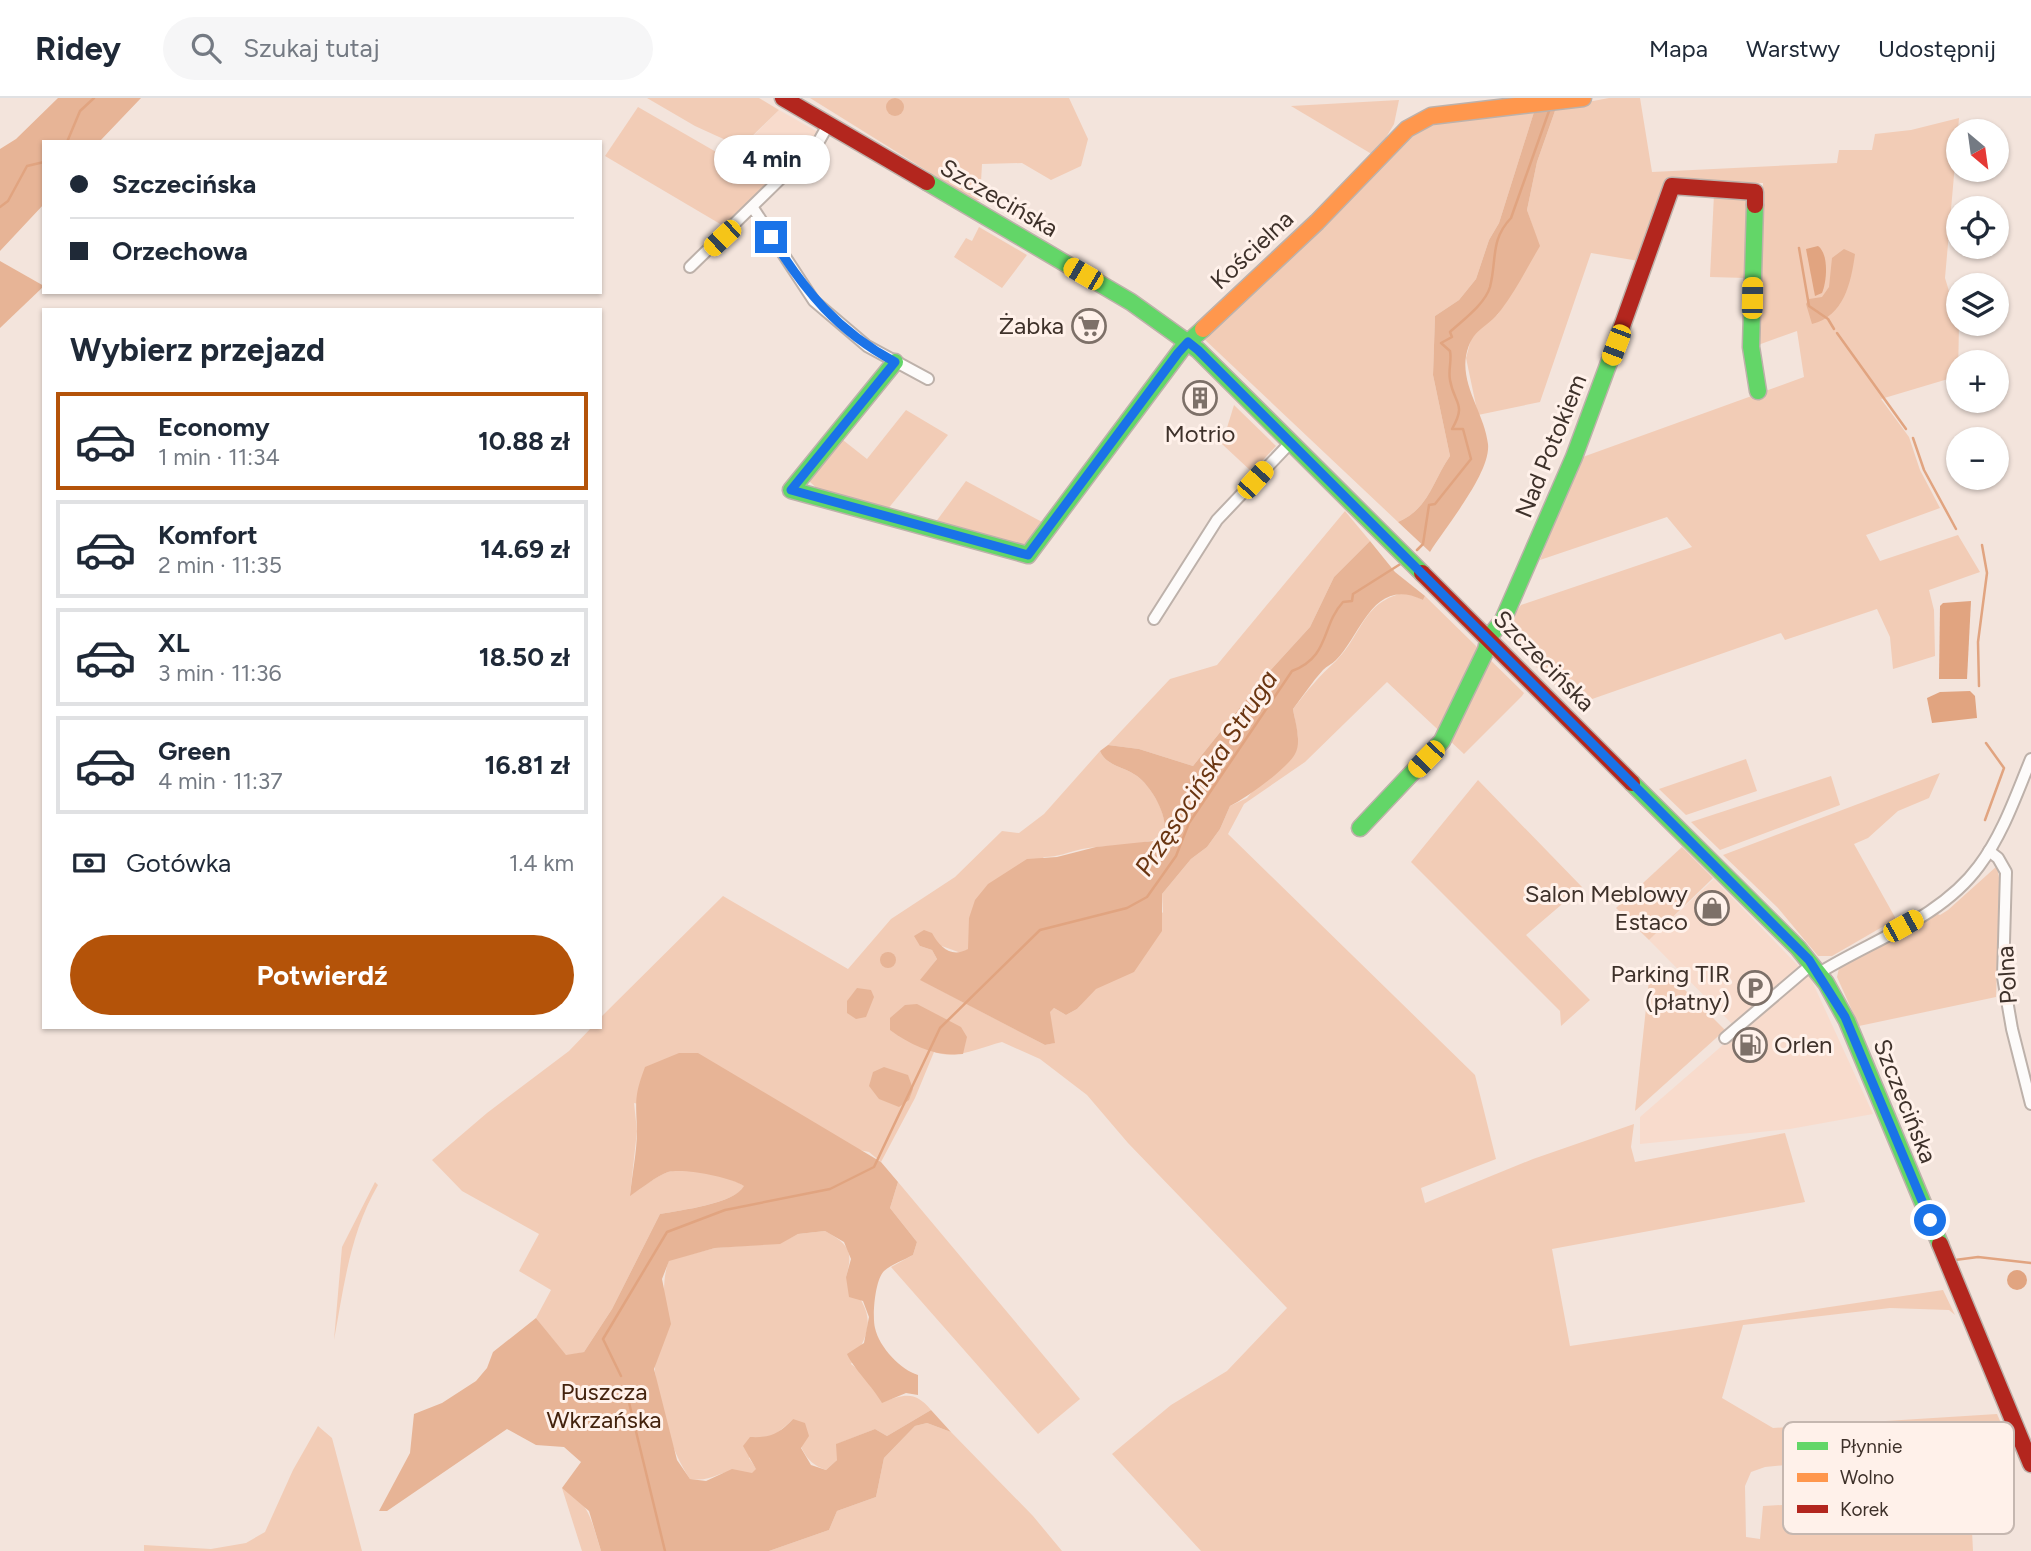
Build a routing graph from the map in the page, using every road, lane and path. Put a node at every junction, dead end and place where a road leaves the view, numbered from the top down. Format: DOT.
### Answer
graph roads {
  1 [pos="783,98"];
  2 [pos="1583,98"];
  3 [pos="828,125"];
  4 [pos="753,208"];
  5 [pos="690,267"];
  6 [pos="1188,342"];
  7 [pos="895,362"];
  8 [pos="928,379"];
  9 [pos="1758,391"];
  10 [pos="1292,441"];
  11 [pos="1154,619"];
  12 [pos="1489,637"];
  13 [pos="2031,759"];
  14 [pos="1360,828"];
  15 [pos="1989,851"];
  16 [pos="1815,968"];
  17 [pos="1725,1038"];
  18 [pos="2031,1104"];
  19 [pos="2014,1422"];
  20 [pos="2014,1423"];
  21 [pos="2031,1464"];
  1 -- 3 [label="street, Szczecińska"];
  2 -- 6 [label="street, Kościelna"];
  3 -- 4 [label="street"];
  3 -- 6 [label="street, Szczecińska"];
  4 -- 5 [label="street"];
  4 -- 7 [label="street"];
  6 -- 7 [label="street, Kościelna"];
  6 -- 10 [label="street, Szczecińska"];
  7 -- 8 [label="street"];
  9 -- 12 [label="street, Nad Potokiem"];
  10 -- 11 [label="street"];
  10 -- 12 [label="street, Szczecińska"];
  12 -- 14 [label="street, Nad Potokiem"];
  12 -- 16 [label="street, Szczecińska"];
  13 -- 15 [label="street"];
  15 -- 16 [label="street"];
  15 -- 18 [label="street, Polna"];
  16 -- 17 [label="street"];
  16 -- 19 [label="street, Szczecińska"];
  20 -- 21 [label="street, Szczecińska"];
}
